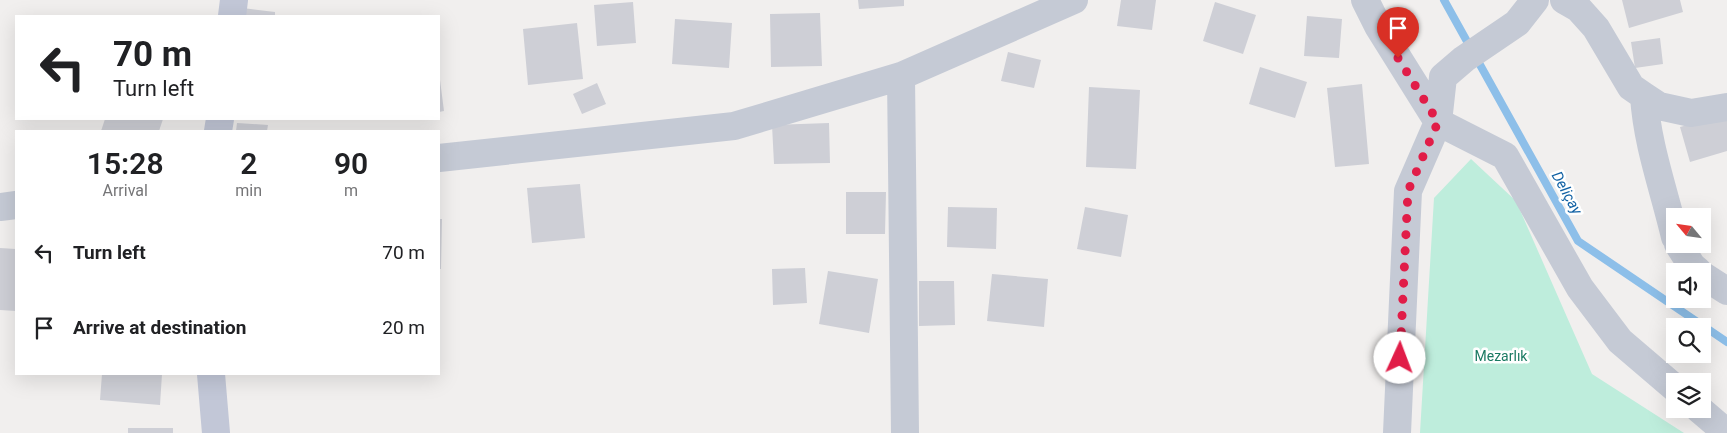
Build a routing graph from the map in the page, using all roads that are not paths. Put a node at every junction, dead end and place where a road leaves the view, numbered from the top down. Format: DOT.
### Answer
graph roads {
  1 [pos="234,0"];
  2 [pos="1074,0"];
  3 [pos="1365,0"];
  4 [pos="1536,0"];
  5 [pos="1564,0"];
  6 [pos="232,15"];
  7 [pos="902,76"];
  8 [pos="1644,96"];
  9 [pos="1727,107"];
  10 [pos="1438,122"];
  11 [pos="440,158"];
  12 [pos="15,205"];
  13 [pos="0,207"];
  14 [pos="1668,208"];
  15 [pos="1711,281"];
  16 [pos="1727,291"];
  17 [pos="211,375"];
  18 [pos="1666,380"];
  19 [pos="1710,418"];
  20 [pos="1727,432"];
  21 [pos="216,433"];
  22 [pos="905,433"];
  23 [pos="1397,433"];
  1 -- 6 [label="street"];
  2 -- 7 [label="street"];
  3 -- 10 [label="street"];
  4 -- 10 [label="street"];
  5 -- 8 [label="street"];
  7 -- 11 [label="street"];
  7 -- 22 [label="street"];
  8 -- 9 [label="street"];
  8 -- 14 [label="street"];
  10 -- 18 [label="street"];
  10 -- 23 [label="street"];
  12 -- 13 [label="street"];
  15 -- 16 [label="street"];
  17 -- 21 [label="street"];
  19 -- 20 [label="street"];
}
